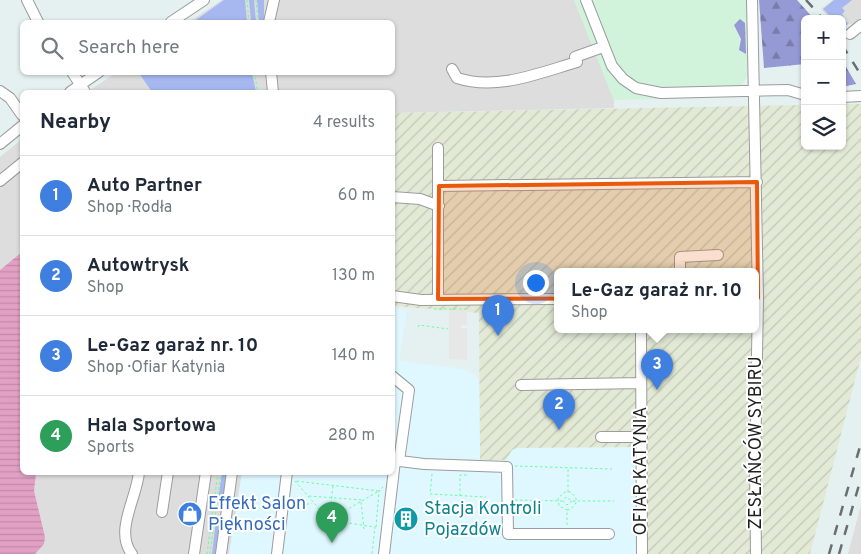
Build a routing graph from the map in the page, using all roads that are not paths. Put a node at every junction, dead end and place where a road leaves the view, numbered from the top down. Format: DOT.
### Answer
graph roads {
  1 [pos="27,0"];
  2 [pos="204,0"];
  3 [pos="268,0"];
  4 [pos="274,0"];
  5 [pos="586,0"];
  6 [pos="752,0"];
  7 [pos="37,20"];
  8 [pos="174,20"];
  9 [pos="269,20"];
  10 [pos="269,20"];
  11 [pos="861,25"];
  12 [pos="850,34"];
  13 [pos="603,47"];
  14 [pos="452,69"];
  15 [pos="74,75"];
  16 [pos="96,75"];
  17 [pos="271,75"];
  18 [pos="83,89"];
  19 [pos="273,90"];
  20 [pos="754,91"];
  21 [pos="0,92"];
  22 [pos="801,93"];
  23 [pos="861,96"];
  24 [pos="846,97"];
  25 [pos="20,112"];
  26 [pos="20,128"];
  27 [pos="0,144"];
  28 [pos="438,148"];
  29 [pos="20,165"];
  30 [pos="0,181"];
  31 [pos="757,182"];
  32 [pos="439,186"];
  33 [pos="395,197"];
  34 [pos="439,206"];
  35 [pos="718,255"];
  36 [pos="680,268"];
  37 [pos="757,268"];
  38 [pos="395,296"];
  39 [pos="554,298"];
  40 [pos="438,299"];
  41 [pos="641,333"];
  42 [pos="757,333"];
  43 [pos="395,378"];
  44 [pos="640,383"];
  45 [pos="521,385"];
  46 [pos="601,437"];
  47 [pos="642,437"];
  48 [pos="395,461"];
  49 [pos="139,475"];
  50 [pos="168,475"];
  51 [pos="206,475"];
  52 [pos="232,475"];
  53 [pos="287,475"];
  54 [pos="394,475"];
  55 [pos="162,512"];
  56 [pos="609,534"];
  57 [pos="132,554"];
  58 [pos="194,554"];
  59 [pos="221,554"];
  60 [pos="277,554"];
  61 [pos="384,554"];
  62 [pos="642,554"];
  63 [pos="756,554"];
  1 -- 7 [label="street"];
  2 -- 8 [label="street"];
  3 -- 9 [label="street"];
  4 -- 10 [label="street"];
  5 -- 13 [label="street"];
  6 -- 20 [label="street, ZESŁAŃCÓW SYBIRU"];
  11 -- 12 [label="street"];
  13 -- 14 [label="street"];
  13 -- 20 [label="street"];
  15 -- 18 [label="street"];
  16 -- 18 [label="street"];
  17 -- 19 [label="street"];
  20 -- 22 [label="street"];
  20 -- 31 [label="street, ZESŁAŃCÓW SYBIRU"];
  21 -- 25 [label="street"];
  23 -- 24 [label="street"];
  26 -- 27 [label="street"];
  28 -- 32 [label="street"];
  29 -- 30 [label="street"];
  31 -- 32 [label="street"];
  31 -- 37 [label="street, ZESŁAŃCÓW SYBIRU"];
  32 -- 34 [label="street"];
  33 -- 34 [label="street"];
  34 -- 40 [label="street"];
  35 -- 36 [label="street"];
  38 -- 40 [label="street"];
  39 -- 40 [label="street"];
  41 -- 44 [label="street, OFIAR KATYNIA"];
  42 -- 63 [label="street, ZESŁAŃCÓW SYBIRU"];
  43 -- 48 [label="street"];
  44 -- 45 [label="street"];
  44 -- 47 [label="street, OFIAR KATYNIA"];
  46 -- 47 [label="street"];
  47 -- 62 [label="street, OFIAR KATYNIA"];
  48 -- 56 [label="street"];
  49 -- 57 [label="street"];
  50 -- 55 [label="street"];
  51 -- 58 [label="street"];
  52 -- 59 [label="street"];
  53 -- 60 [label="street"];
  54 -- 61 [label="street"];
}
